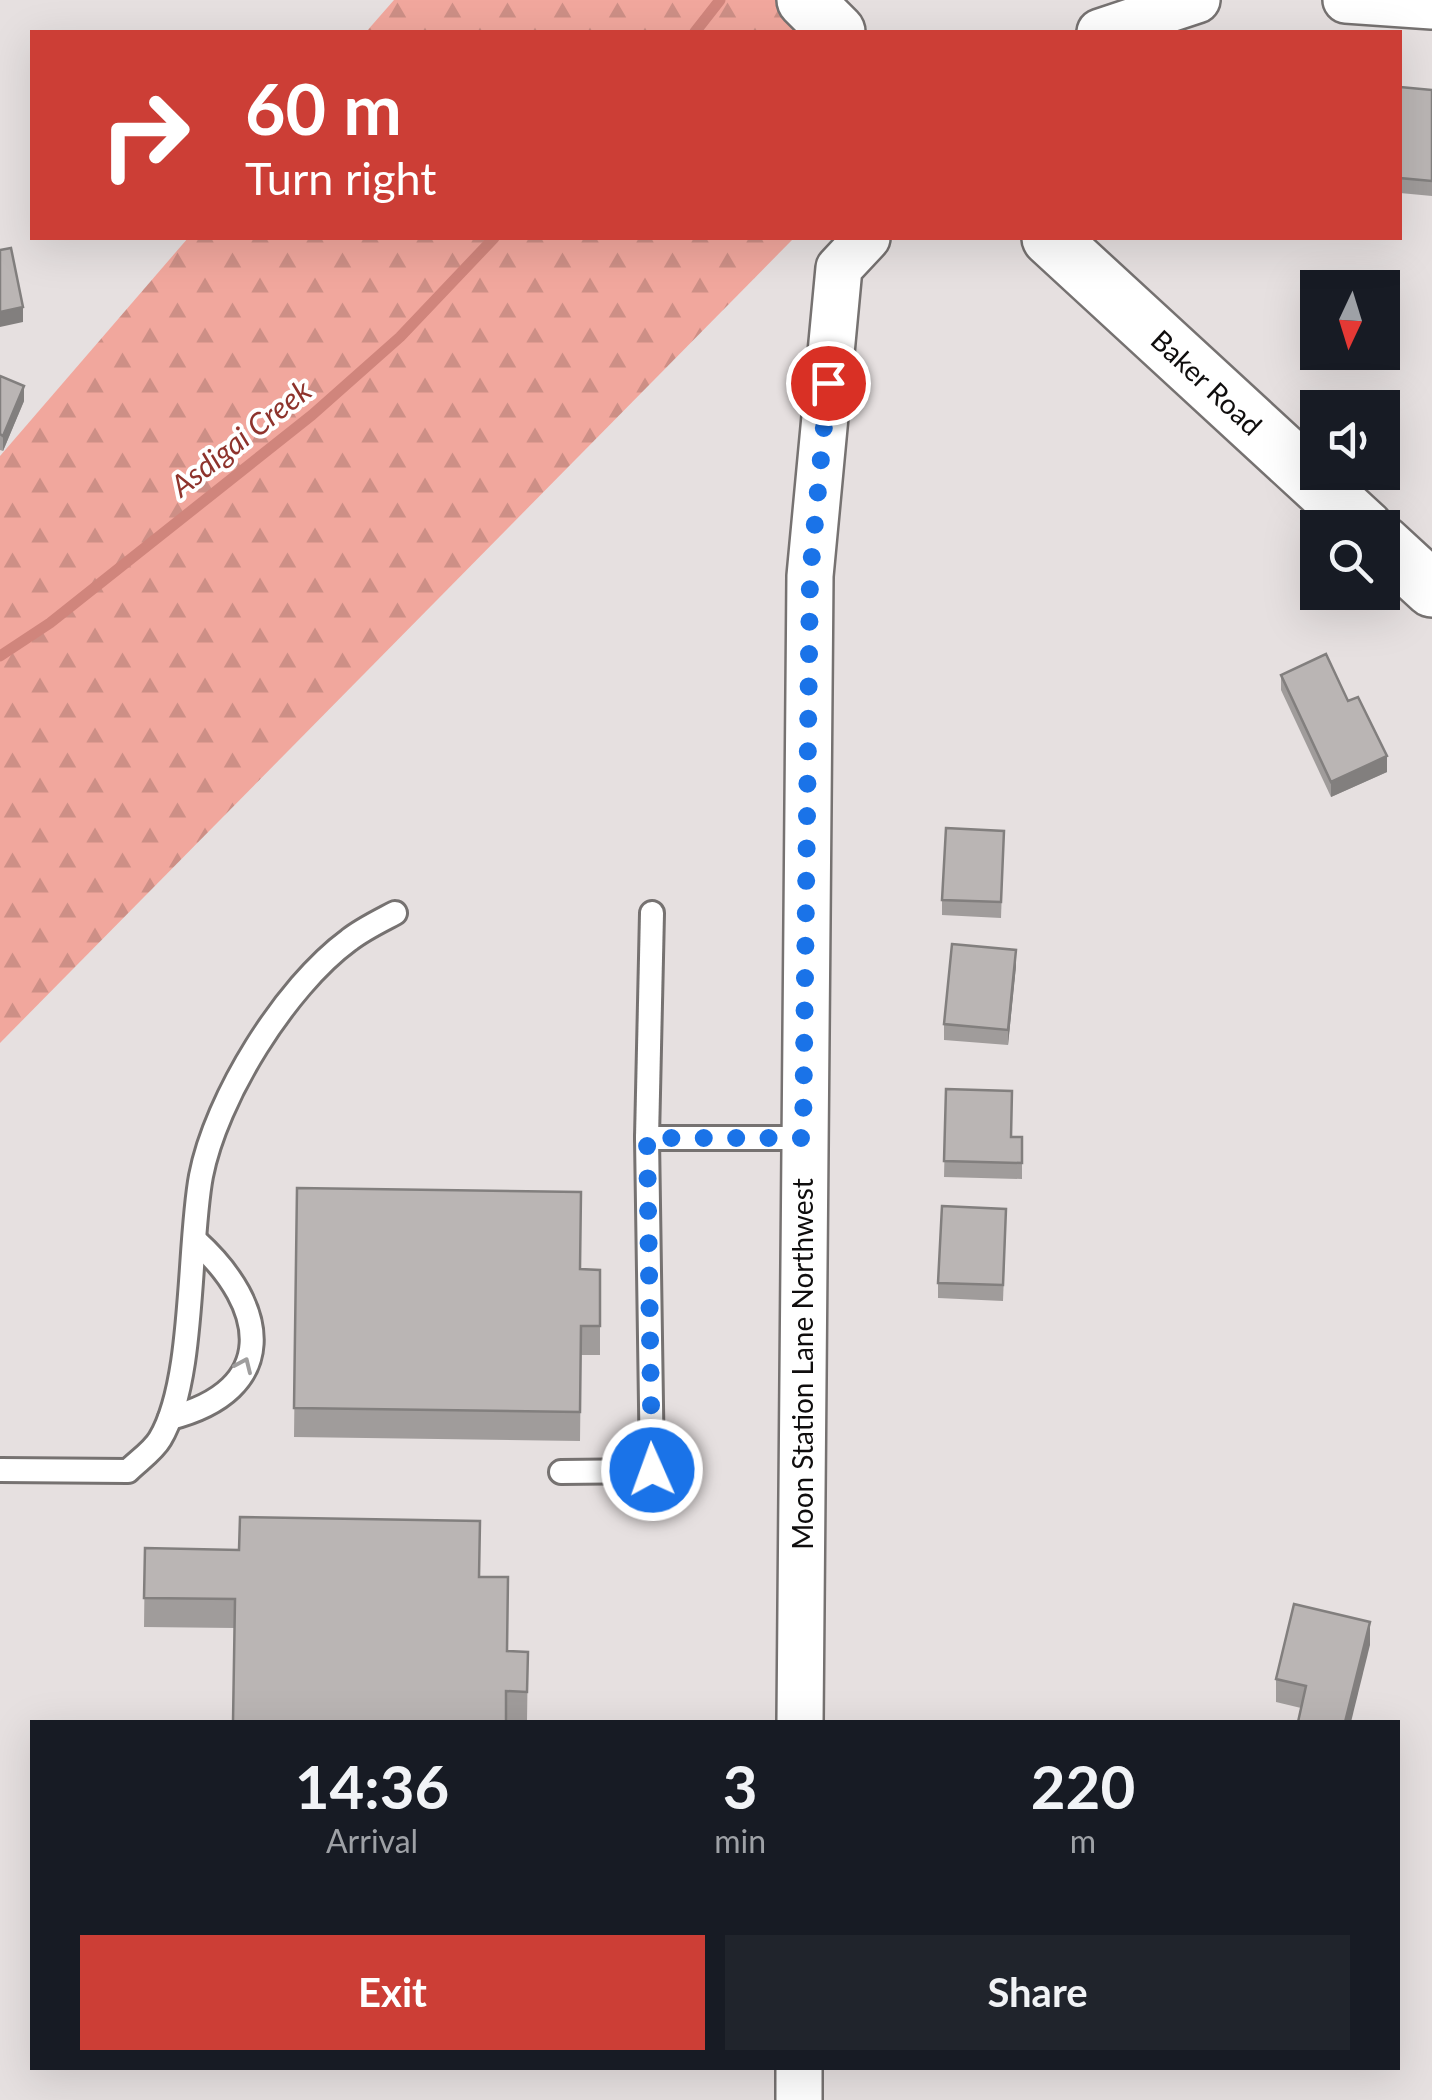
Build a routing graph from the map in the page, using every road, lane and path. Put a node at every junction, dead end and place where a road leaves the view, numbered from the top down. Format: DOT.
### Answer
graph roads {
  1 [pos="805,0"];
  2 [pos="1196,0"];
  3 [pos="1346,0"];
  4 [pos="1432,6"];
  5 [pos="835,30"];
  6 [pos="1106,30"];
  7 [pos="865,240"];
  8 [pos="1052,240"];
  9 [pos="1345,510"];
  10 [pos="1400,560"];
  11 [pos="1432,589"];
  12 [pos="396,913"];
  13 [pos="652,913"];
  14 [pos="647,1138"];
  15 [pos="803,1138"];
  16 [pos="196,1241"];
  17 [pos="170,1418"];
  18 [pos="0,1470"];
  19 [pos="561,1472"];
  20 [pos="800,1720"];
  21 [pos="799,2070"];
  22 [pos="799,2100"];
  1 -- 5 [label="main road"];
  2 -- 6 [label="street"];
  3 -- 4 [label="street"];
  7 -- 15 [label="street, Moon Station Lane Northwest"];
  8 -- 9 [label="main road, Baker Road"];
  10 -- 11 [label="main road"];
  12 -- 16 [label="lane"];
  13 -- 14 [label="lane"];
  14 -- 15 [label="lane"];
  14 -- 19 [label="lane"];
  15 -- 20 [label="street, Moon Station Lane Northwest"];
  16 -- 17 [label="lane"];
  17 -- 16 [label="lane, one-way"];
  17 -- 18 [label="lane"];
  21 -- 22 [label="street"];
}
